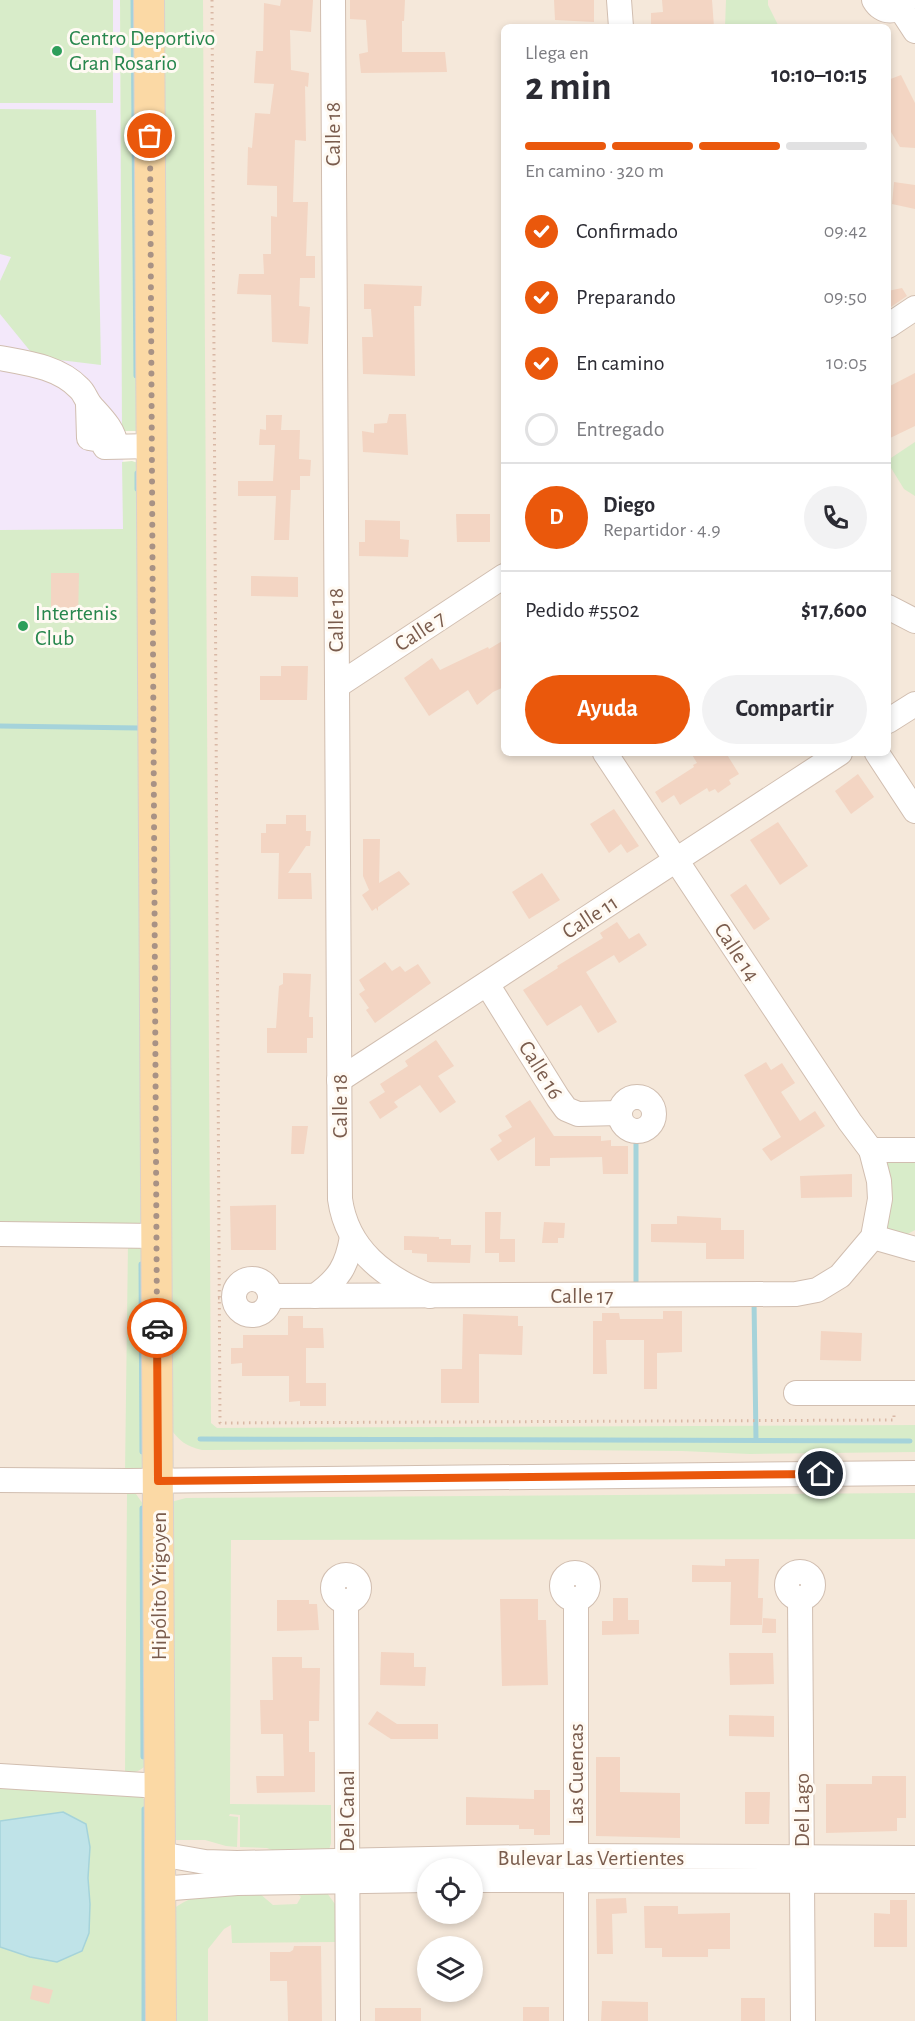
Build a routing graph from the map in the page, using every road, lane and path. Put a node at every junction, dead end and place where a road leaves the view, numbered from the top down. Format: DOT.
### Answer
graph roads {
  1 [pos="149,0"];
  2 [pos="333,0"];
  3 [pos="619,0"];
  4 [pos="874,0"];
  5 [pos="903,4"];
  6 [pos="621,24"];
  7 [pos="915,31"];
  8 [pos="915,308"];
  9 [pos="891,324"];
  10 [pos="0,358"];
  11 [pos="29,363"];
  12 [pos="0,364"];
  13 [pos="152,447"];
  14 [pos="501,578"];
  15 [pos="891,609"];
  16 [pos="915,621"];
  17 [pos="337,686"];
  18 [pos="915,704"];
  19 [pos="891,719"];
  20 [pos="607,756"];
  21 [pos="835,756"];
  22 [pos="879,756"];
  23 [pos="915,811"];
  24 [pos="676,860"];
  25 [pos="487,984"];
  26 [pos="339,1080"];
  27 [pos="619,1113"];
  28 [pos="871,1150"];
  29 [pos="915,1150"];
  30 [pos="0,1234"];
  31 [pos="157,1236"];
  32 [pos="352,1237"];
  33 [pos="873,1238"];
  34 [pos="915,1249"];
  35 [pos="315,1296"];
  36 [pos="430,1296"];
  37 [pos="226,1298"];
  38 [pos="796,1393"];
  39 [pos="915,1393"];
  40 [pos="915,1473"];
  41 [pos="0,1480"];
  42 [pos="158,1481"];
  43 [pos="800,1598"];
  44 [pos="576,1599"];
  45 [pos="346,1601"];
  46 [pos="0,1776"];
  47 [pos="160,1786"];
  48 [pos="160,1854"];
  49 [pos="576,1856"];
  50 [pos="915,1858"];
  51 [pos="802,1869"];
  52 [pos="347,1871"];
  53 [pos="417,1879"];
  54 [pos="483,1880"];
  55 [pos="576,1881"];
  56 [pos="915,1881"];
  57 [pos="160,1889"];
  58 [pos="161,2021"];
  59 [pos="348,2021"];
  60 [pos="576,2021"];
  61 [pos="803,2021"];
  1 -- 13 [label="main road, Hipólito Yrigoyen"];
  2 -- 17 [label="street, Calle 18"];
  3 -- 6 [label="street"];
  4 -- 5 [label="street"];
  5 -- 7 [label="street"];
  8 -- 9 [label="street"];
  10 -- 11 [label="street"];
  11 -- 12 [label="street"];
  11 -- 13 [label="street"];
  13 -- 31 [label="main road, Hipólito Yrigoyen"];
  14 -- 17 [label="street, Calle 7"];
  15 -- 16 [label="street"];
  17 -- 26 [label="street, Calle 18"];
  18 -- 19 [label="street"];
  20 -- 24 [label="street, Calle 14"];
  21 -- 24 [label="street, Calle 11"];
  22 -- 23 [label="street"];
  24 -- 25 [label="street, Calle 11"];
  24 -- 28 [label="street, Calle 14"];
  25 -- 26 [label="street, Calle 11"];
  25 -- 27 [label="street, Calle 16"];
  26 -- 32 [label="street, Calle 18"];
  28 -- 29 [label="street"];
  28 -- 33 [label="street"];
  30 -- 31 [label="street"];
  31 -- 42 [label="main road, Hipólito Yrigoyen"];
  32 -- 35 [label="street"];
  32 -- 36 [label="street, Calle 18"];
  33 -- 34 [label="street"];
  33 -- 36 [label="street, Calle 17"];
  35 -- 36 [label="street, Calle 17"];
  35 -- 37 [label="street, Calle 17"];
  38 -- 39 [label="street"];
  40 -- 42 [label="street"];
  41 -- 42 [label="street"];
  42 -- 47 [label="main road, Hipólito Yrigoyen"];
  43 -- 51 [label="street, Del Lago"];
  44 -- 49 [label="street, Las Cuencas"];
  45 -- 52 [label="street, Del Canal"];
  46 -- 47 [label="street"];
  47 -- 48 [label="main road, Hipólito Yrigoyen"];
  48 -- 52 [label="street, Bulevar Las Vertientes"];
  48 -- 57 [label="main road, Hipólito Yrigoyen"];
  49 -- 51 [label="street, Bulevar Las Vertientes"];
  49 -- 52 [label="street, Bulevar Las Vertientes"];
  49 -- 55 [label="street, Las Cuencas"];
  50 -- 51 [label="street, Bulevar Las Vertientes"];
  51 -- 55 [label="street, Bulevar Las Vertientes"];
  51 -- 56 [label="street, Bulevar Las Vertientes"];
  51 -- 61 [label="street, Del Lago"];
  52 -- 53 [label="street, Bulevar Las Vertientes"];
  52 -- 57 [label="street, Bulevar Las Vertientes"];
  52 -- 59 [label="street, Del Canal"];
  54 -- 55 [label="street, Bulevar Las Vertientes"];
  55 -- 60 [label="street, Las Cuencas"];
  57 -- 58 [label="main road, Hipólito Yrigoyen"];
}
